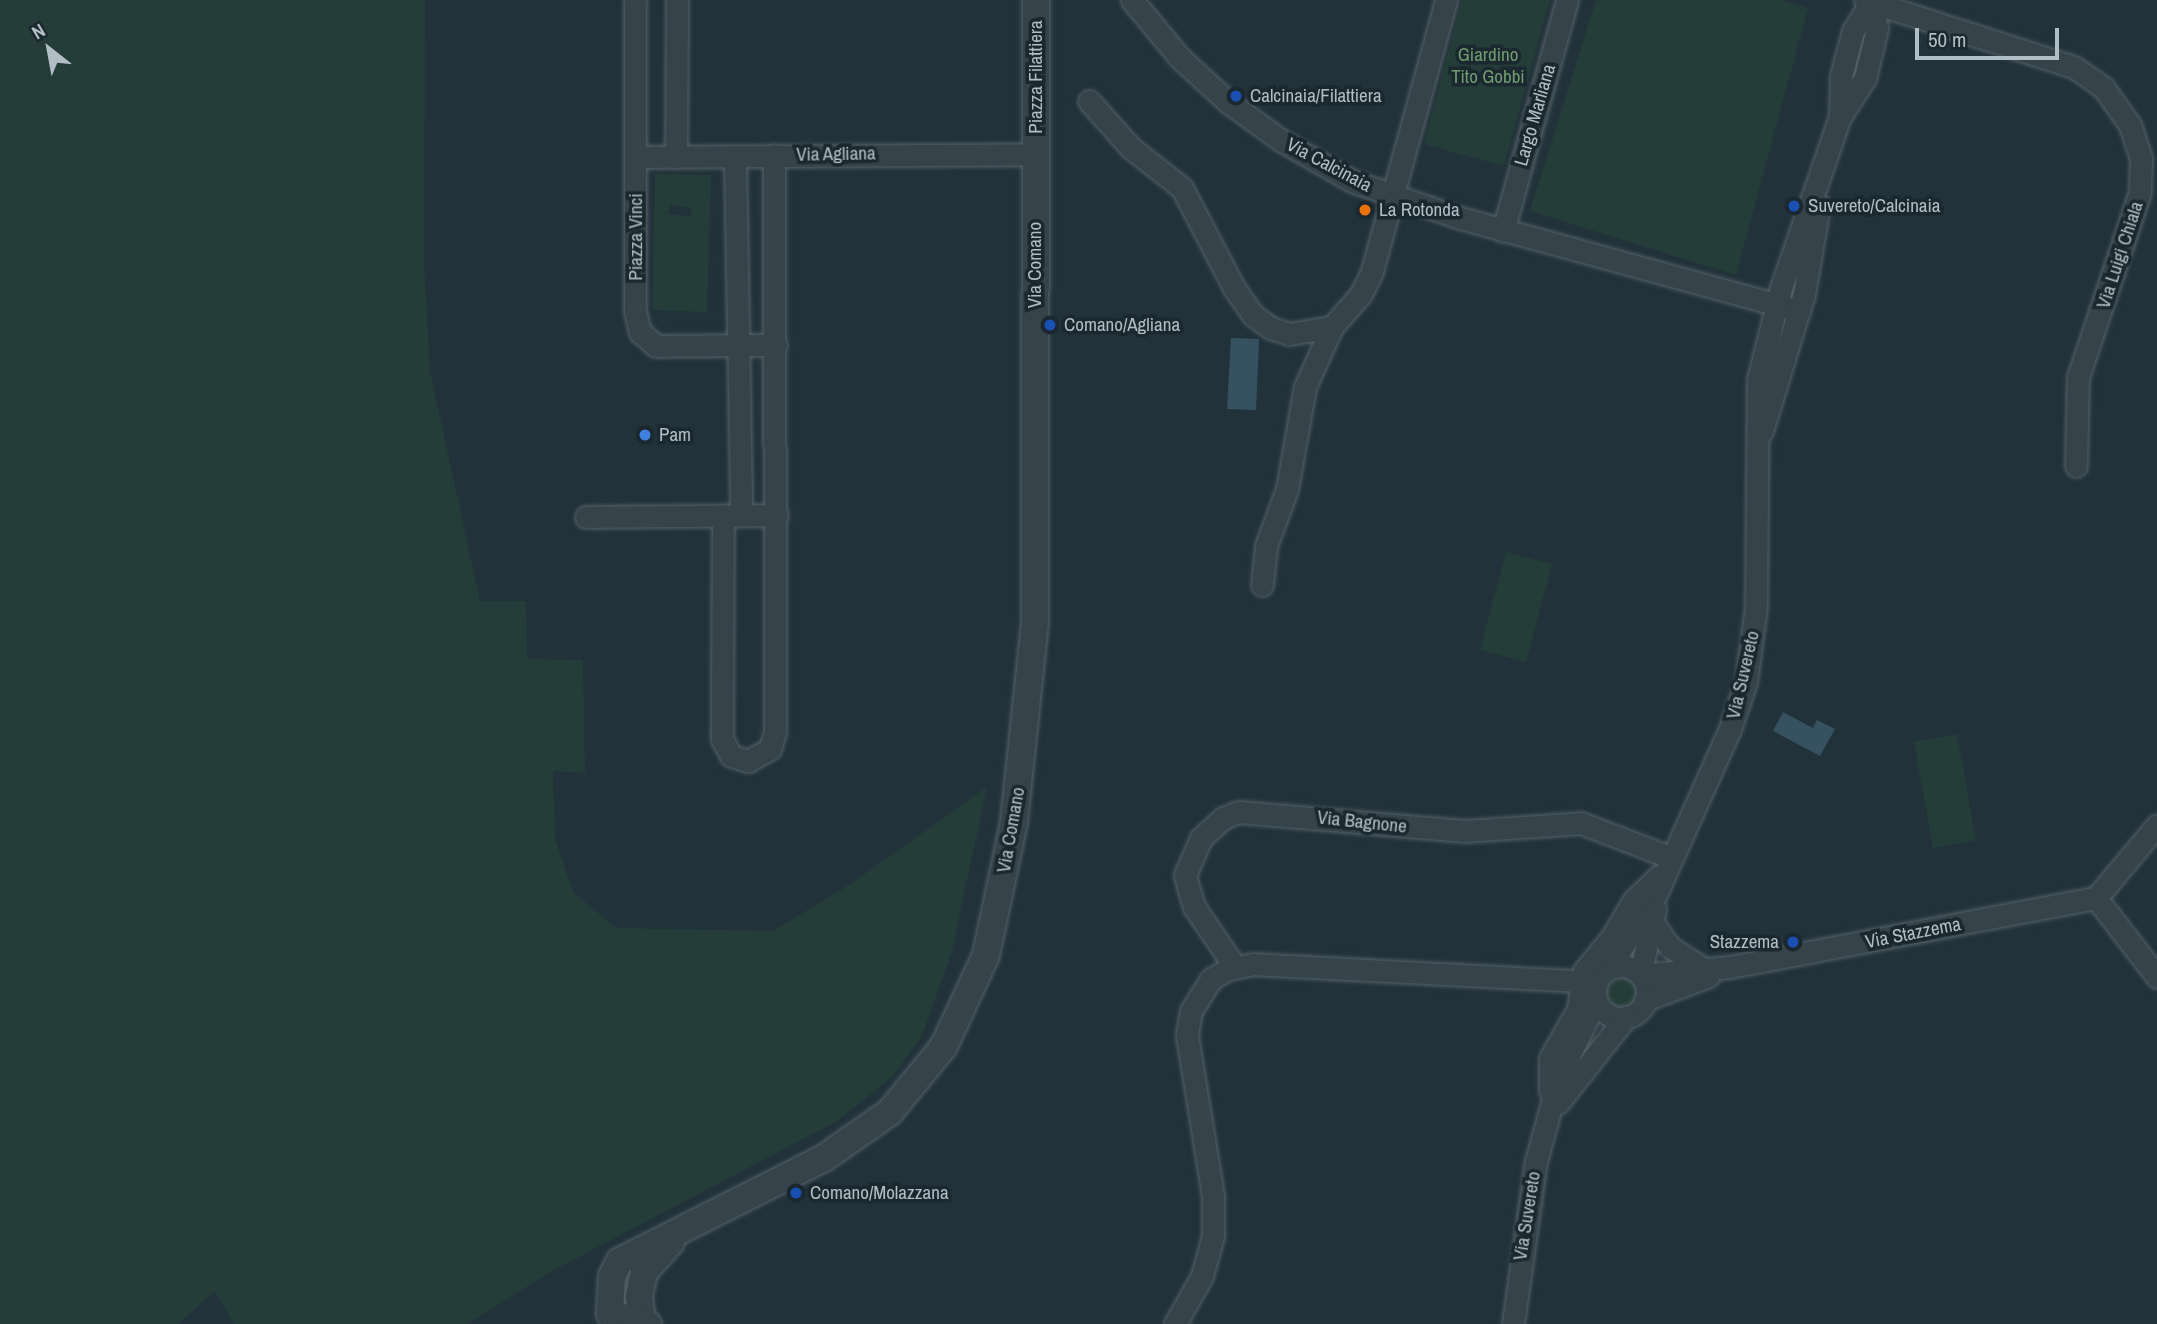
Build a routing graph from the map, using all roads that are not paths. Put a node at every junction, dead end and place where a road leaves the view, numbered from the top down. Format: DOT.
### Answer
graph roads {
  1 [pos="635,0"];
  2 [pos="677,0"];
  3 [pos="1036,0"];
  4 [pos="1132,0"];
  5 [pos="1446,0"];
  6 [pos="1567,0"];
  7 [pos="1870,1"];
  8 [pos="1089,101"];
  9 [pos="1035,154"];
  10 [pos="774,155"];
  11 [pos="735,156"];
  12 [pos="636,157"];
  13 [pos="676,157"];
  14 [pos="1821,182"];
  15 [pos="1394,198"];
  16 [pos="1503,231"];
  17 [pos="1776,306"];
  18 [pos="1799,311"];
  19 [pos="1332,327"];
  20 [pos="776,345"];
  21 [pos="738,346"];
  22 [pos="1758,443"];
  23 [pos="2076,466"];
  24 [pos="732,515"];
  25 [pos="777,515"];
  26 [pos="586,517"];
  27 [pos="1262,585"];
  28 [pos="2157,825"];
  29 [pos="1670,864"];
  30 [pos="1657,892"];
  31 [pos="2096,898"];
  32 [pos="1653,923"];
  33 [pos="1235,967"];
  34 [pos="1730,967"];
  35 [pos="1608,969"];
  36 [pos="1704,969"];
  37 [pos="1640,975"];
  38 [pos="2157,977"];
  39 [pos="1579,981"];
  40 [pos="1645,1000"];
  41 [pos="1597,1001"];
  42 [pos="1626,1017"];
  43 [pos="1553,1110"];
  44 [pos="687,1230"];
  45 [pos="645,1323"];
  46 [pos="1175,1324"];
  47 [pos="1513,1324"];
  1 -- 12 [label="street, Piazza Vinci"];
  2 -- 13 [label="street"];
  3 -- 9 [label="street, Piazza Filattiera"];
  4 -- 15 [label="street, Via Calcinaia"];
  5 -- 15 [label="street"];
  6 -- 16 [label="street, Largo Marliana"];
  7 -- 14 [label="street, Via Suvereto"];
  7 -- 23 [label="street, Via Luigi Chiala"];
  8 -- 19 [label="street"];
  9 -- 10 [label="street, Via Agliana"];
  9 -- 44 [label="street, Via Comano"];
  10 -- 11 [label="street, Via Agliana"];
  10 -- 20 [label="street"];
  11 -- 13 [label="street, Via Agliana"];
  11 -- 21 [label="street"];
  12 -- 13 [label="street, Via Agliana"];
  12 -- 21 [label="street, Piazza Vinci"];
  14 -- 17 [label="street, Via Suvereto"];
  14 -- 18 [label="street, Via Suvereto"];
  15 -- 16 [label="street, Via Calcinaia"];
  15 -- 19 [label="street"];
  16 -- 17 [label="street, Via Calcinaia"];
  17 -- 18 [label="street, Via Calcinaia"];
  17 -- 22 [label="street, Via Suvereto"];
  18 -- 22 [label="street, Via Suvereto"];
  19 -- 27 [label="street"];
  20 -- 21 [label="street, Piazza Vinci"];
  20 -- 25 [label="street"];
  21 -- 24 [label="street"];
  22 -- 29 [label="street, Via Suvereto"];
  24 -- 25 [label="street"];
  24 -- 25 [label="street"];
  24 -- 26 [label="street"];
  28 -- 31 [label="street"];
  29 -- 30 [label="street, Via Suvereto"];
  29 -- 33 [label="street, Via Bagnone"];
  29 -- 39 [label="street"];
  30 -- 32 [label="street, Via Suvereto"];
  30 -- 35 [label="street, Via Suvereto"];
  31 -- 34 [label="street, Via Stazzema"];
  31 -- 38 [label="street"];
  32 -- 36 [label="street"];
  32 -- 37 [label="street, Via Suvereto"];
  33 -- 39 [label="street"];
  33 -- 46 [label="street"];
  34 -- 36 [label="street, Via Stazzema"];
  34 -- 40 [label="street, Via Stazzema"];
  35 -- 37 [label="street"];
  35 -- 41 [label="street"];
  36 -- 37 [label="street, Via Stazzema"];
  37 -- 40 [label="street"];
  39 -- 43 [label="street"];
  40 -- 42 [label="street"];
  41 -- 42 [label="street"];
  41 -- 43 [label="street, Via Suvereto"];
  42 -- 43 [label="street, Via Suvereto"];
  43 -- 47 [label="street, Via Suvereto"];
  44 -- 45 [label="street"];
  44 -- 45 [label="street, Via Comano"];
}
